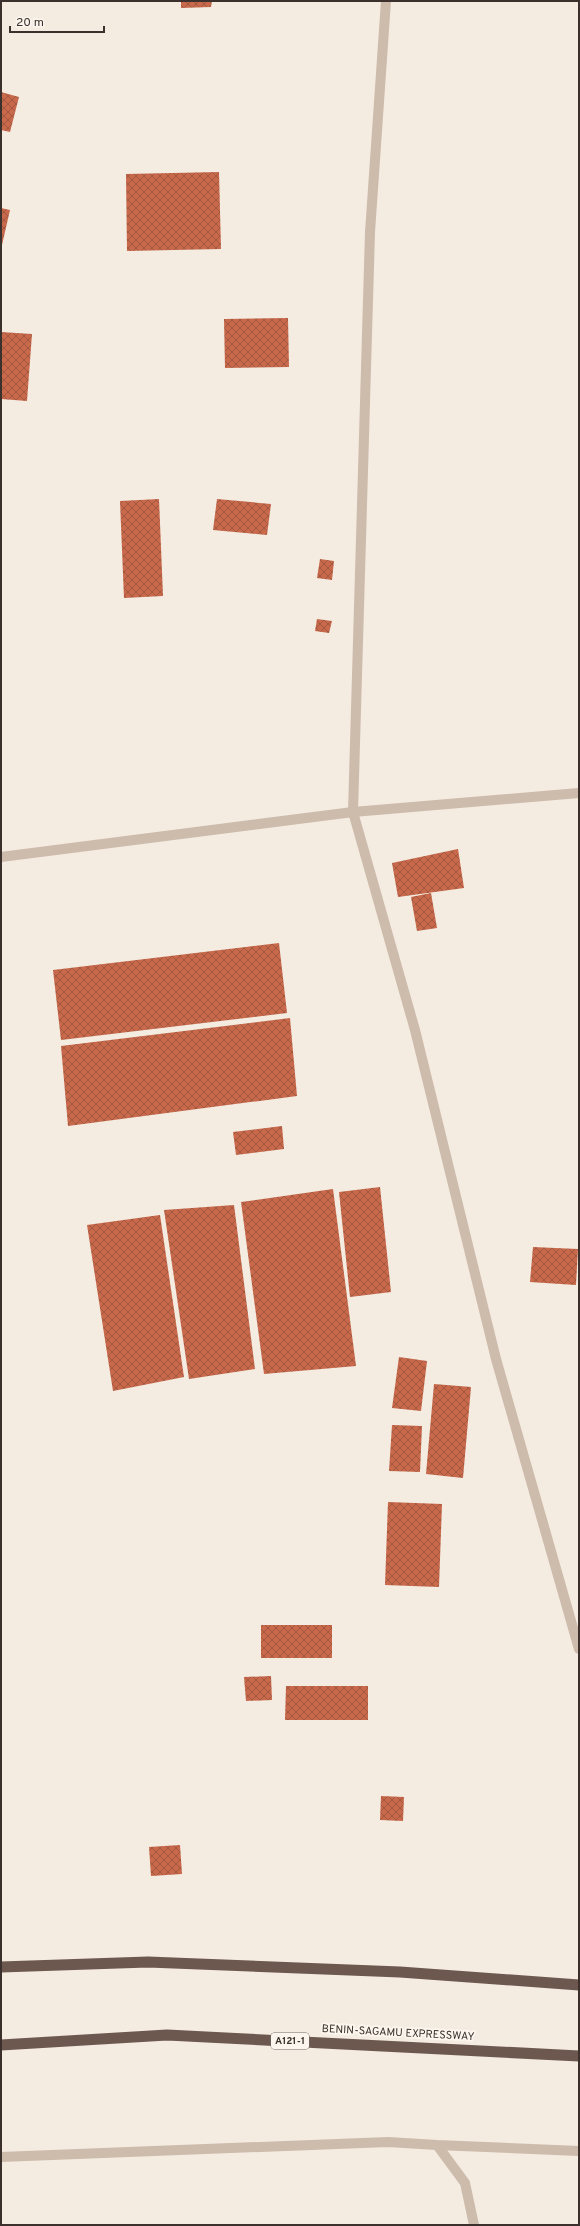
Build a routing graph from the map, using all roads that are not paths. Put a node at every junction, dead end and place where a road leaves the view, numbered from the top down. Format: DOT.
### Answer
graph roads {
  1 [pos="386,1"];
  2 [pos="579,793"];
  3 [pos="353,812"];
  4 [pos="1,857"];
  5 [pos="579,1649"];
  6 [pos="1,1967"];
  7 [pos="579,1984"];
  8 [pos="1,2045"];
  9 [pos="579,2056"];
  10 [pos="437,2145"];
  11 [pos="579,2151"];
  12 [pos="1,2157"];
  13 [pos="474,2225"];
  1 -- 3 [label="street"];
  2 -- 3 [label="street"];
  3 -- 4 [label="street"];
  3 -- 5 [label="street"];
  6 -- 7 [label="highway"];
  8 -- 9 [label="highway, BENIN-SAGAMU EXPRESSWAY / A121-1"];
  10 -- 11 [label="street"];
  10 -- 12 [label="street"];
  10 -- 13 [label="street"];
}
